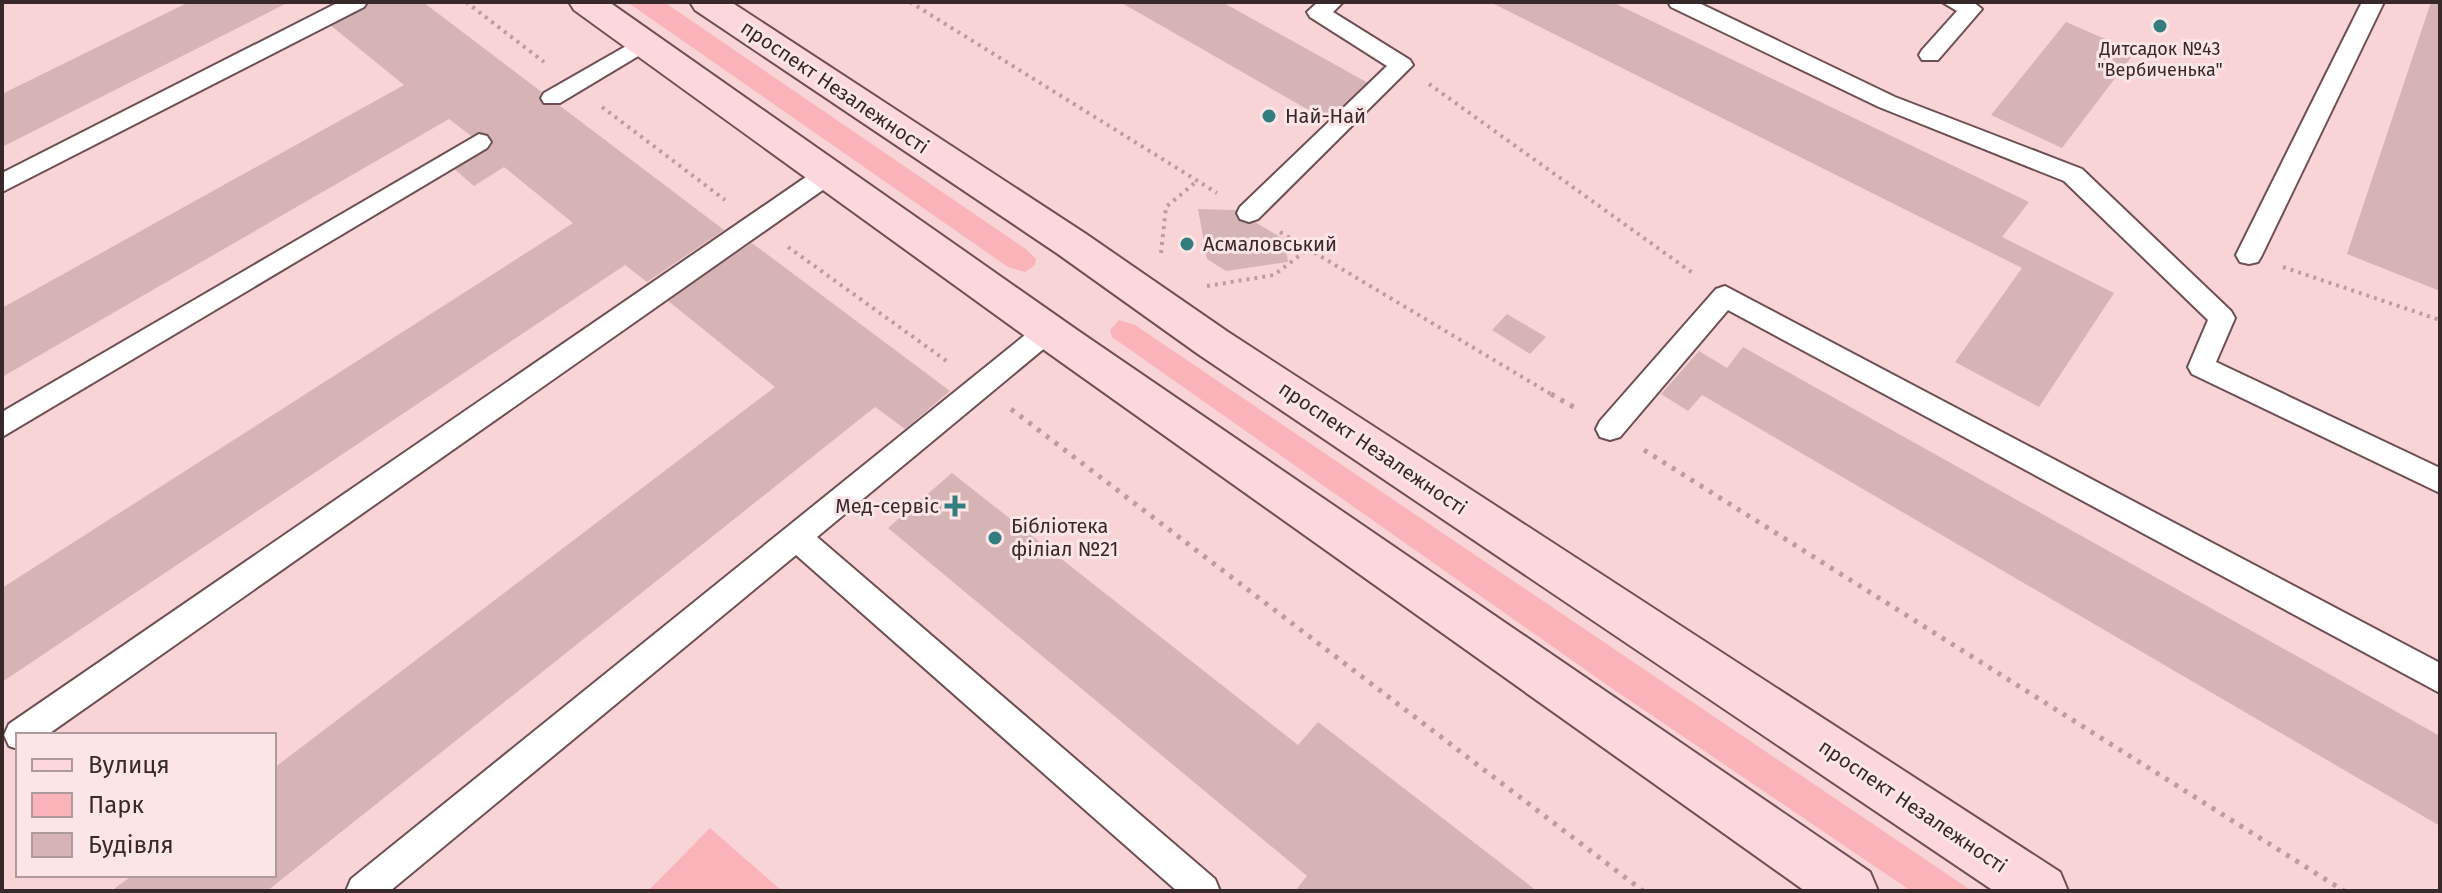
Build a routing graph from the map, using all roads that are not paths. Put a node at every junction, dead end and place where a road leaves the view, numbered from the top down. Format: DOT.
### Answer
graph roads {
  1 [pos="356,2"];
  2 [pos="586,2"];
  3 [pos="707,2"];
  4 [pos="1679,2"];
  5 [pos="1953,2"];
  6 [pos="2373,2"];
  7 [pos="1317,5"];
  8 [pos="642,44"];
  9 [pos="1930,55"];
  10 [pos="552,98"];
  11 [pos="479,142"];
  12 [pos="828,174"];
  13 [pos="2,183"];
  14 [pos="1249,213"];
  15 [pos="2249,255"];
  16 [pos="1049,330"];
  17 [pos="2,426"];
  18 [pos="1610,429"];
  19 [pos="2440,481"];
  20 [pos="795,536"];
  21 [pos="2440,679"];
  22 [pos="23,733"];
  23 [pos="363,891"];
  24 [pos="1203,891"];
  25 [pos="1851,891"];
  26 [pos="2041,891"];
  1 -- 13 [label="lane"];
  2 -- 8 [label="main road"];
  3 -- 26 [label="main road, проспект Незалежності"];
  4 -- 19 [label="lane"];
  5 -- 9 [label="lane"];
  6 -- 15 [label="lane"];
  7 -- 14 [label="lane"];
  8 -- 10 [label="lane"];
  8 -- 12 [label="main road"];
  11 -- 17 [label="lane"];
  12 -- 16 [label="main road"];
  12 -- 22 [label="lane"];
  16 -- 20 [label="lane"];
  16 -- 25 [label="main road"];
  18 -- 21 [label="lane"];
  20 -- 23 [label="lane"];
  20 -- 24 [label="lane"];
}
